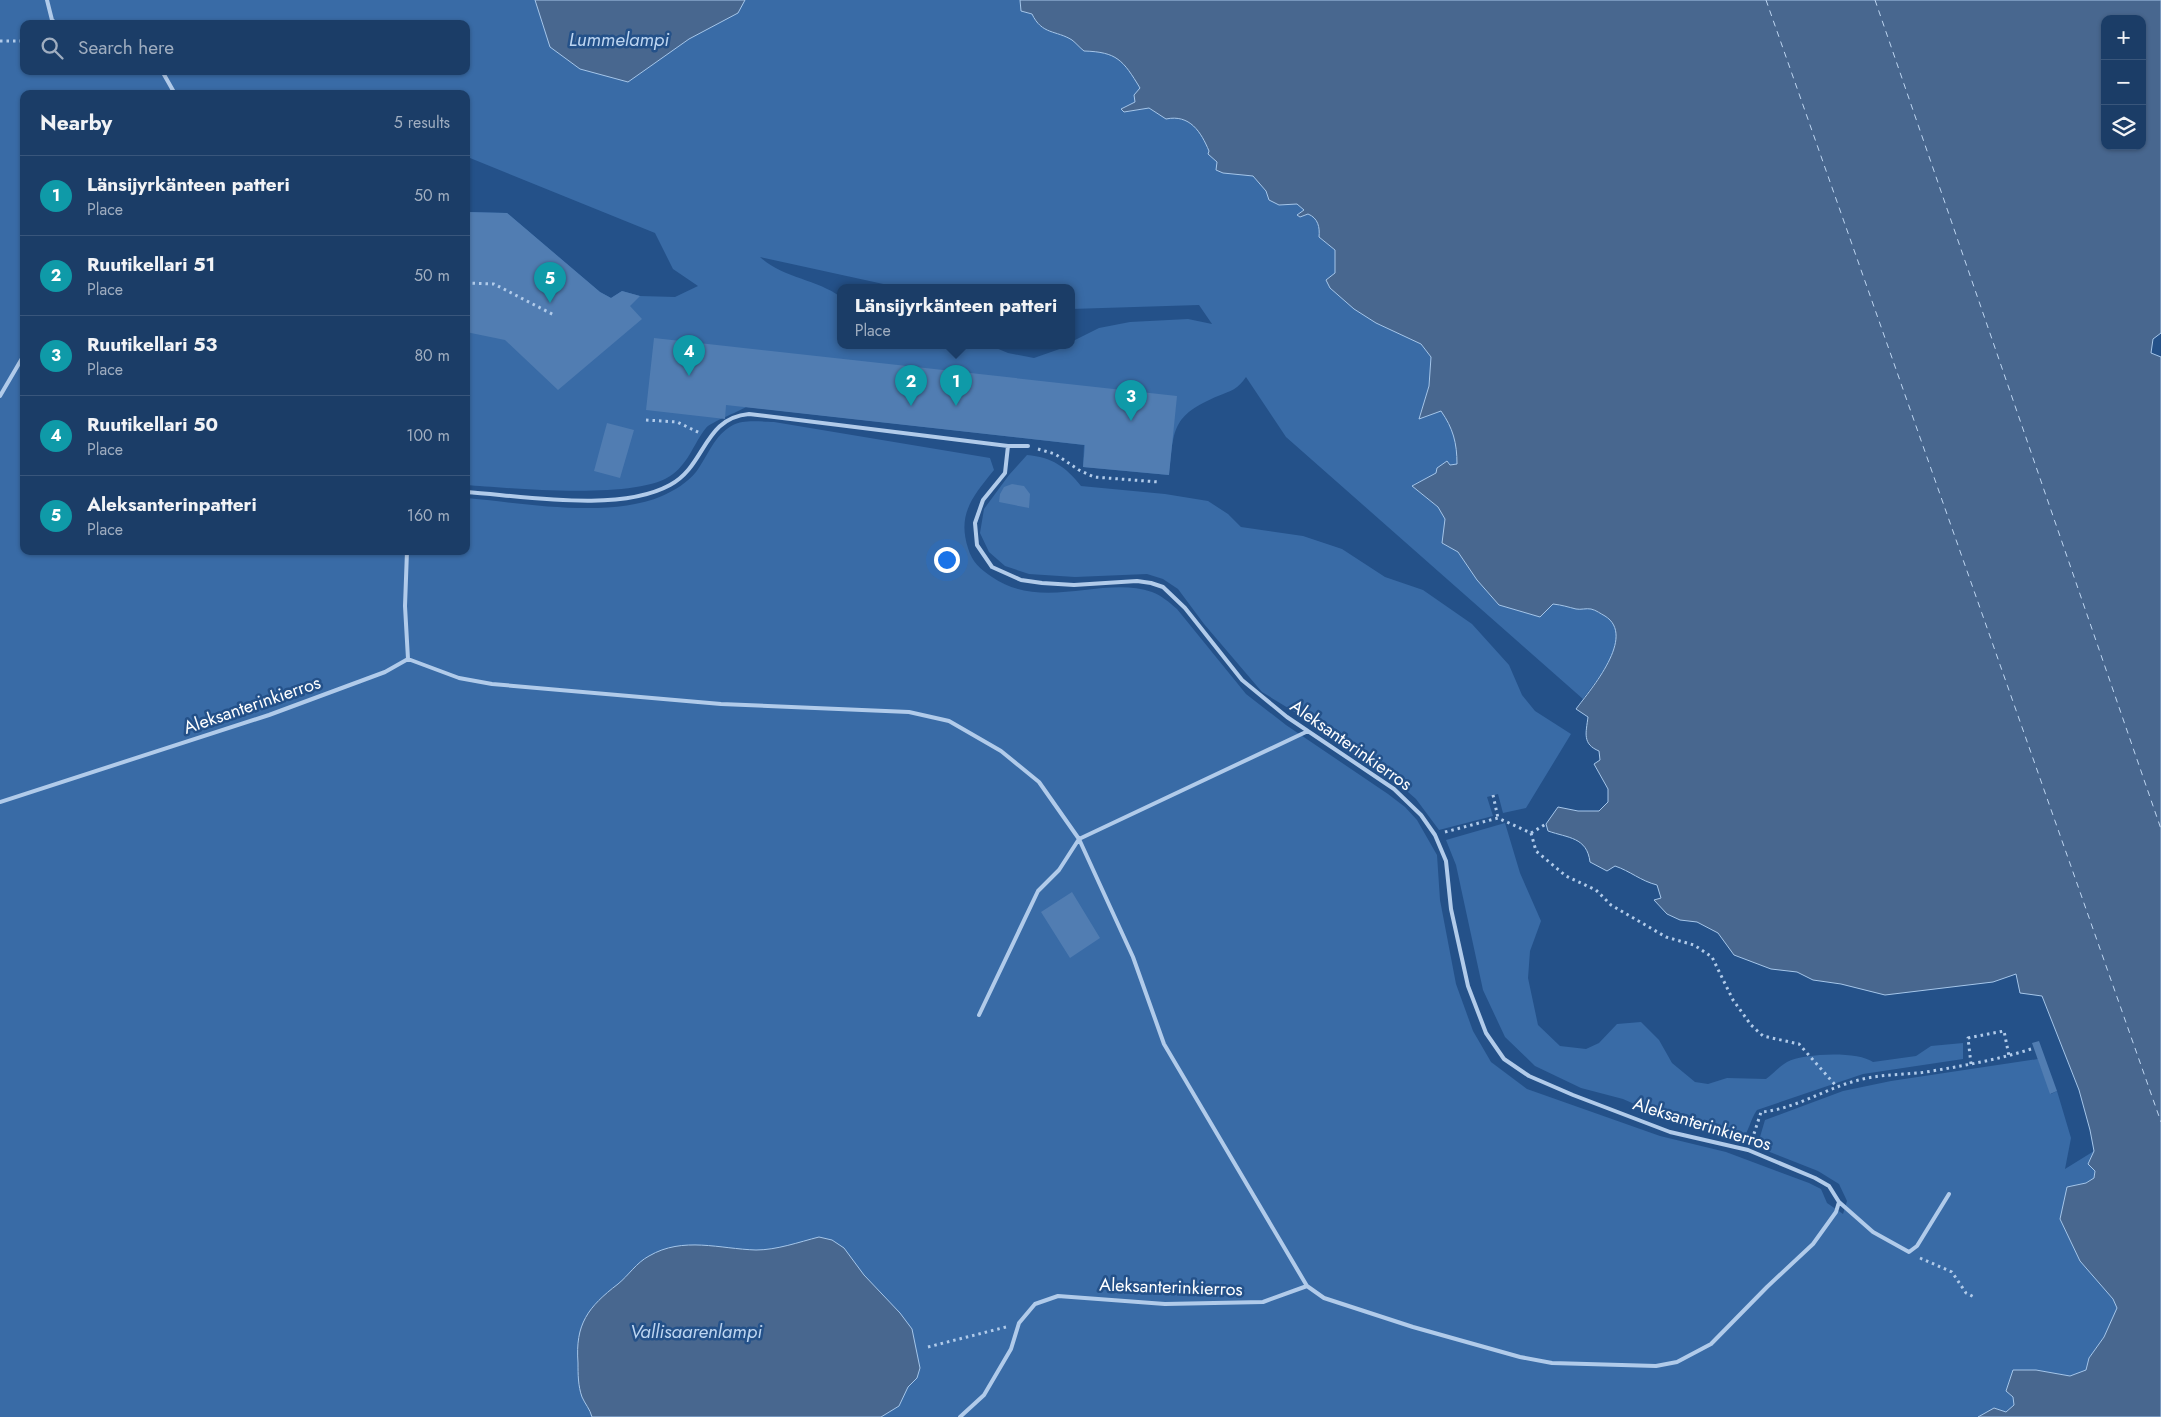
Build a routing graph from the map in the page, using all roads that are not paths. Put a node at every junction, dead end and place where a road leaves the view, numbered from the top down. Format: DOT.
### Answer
graph roads {
  1 [pos="47,0"];
  2 [pos="52,20"];
  3 [pos="164,75"];
  4 [pos="173,90"];
  5 [pos="20,362"];
  6 [pos="0,396"];
  7 [pos="1008,446"];
  8 [pos="1028,446"];
  9 [pos="470,492"];
  10 [pos="407,555"];
  11 [pos="408,659"];
  12 [pos="1308,731"];
  13 [pos="0,802"];
  14 [pos="1079,840"];
  15 [pos="979,1015"];
  16 [pos="1949,1194"];
  17 [pos="1839,1202"];
  18 [pos="1307,1286"];
  19 [pos="960,1417"];
  1 -- 2 [label="lane"];
  3 -- 4 [label="lane"];
  5 -- 6 [label="lane"];
  7 -- 8 [label="lane"];
  7 -- 9 [label="lane"];
  7 -- 12 [label="lane, Aleksanterinkierros"];
  10 -- 11 [label="lane"];
  11 -- 13 [label="lane, Aleksanterinkierros"];
  11 -- 14 [label="lane"];
  12 -- 14 [label="lane"];
  12 -- 17 [label="lane, Aleksanterinkierros"];
  14 -- 15 [label="lane"];
  14 -- 18 [label="lane"];
  16 -- 17 [label="lane, Aleksanterinkierros"];
  17 -- 18 [label="lane"];
  18 -- 19 [label="lane, Aleksanterinkierros"];
}
